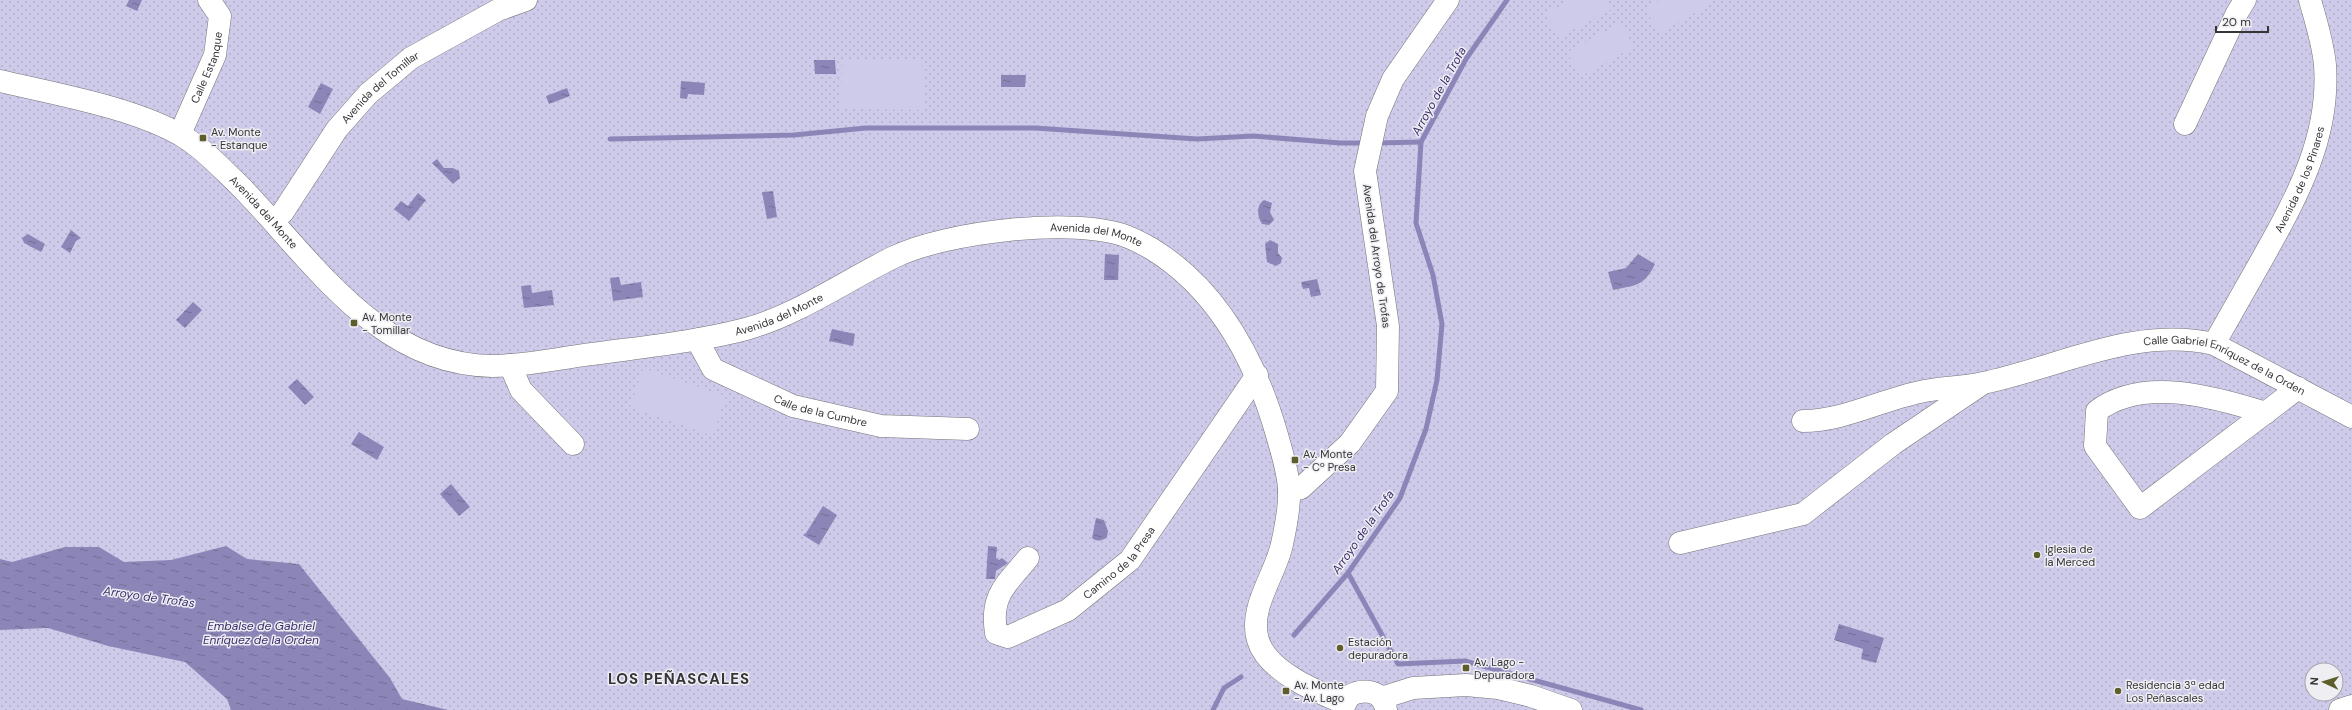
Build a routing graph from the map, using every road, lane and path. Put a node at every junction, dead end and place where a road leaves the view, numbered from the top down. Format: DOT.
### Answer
graph roads {
  1 [pos="209,0"];
  2 [pos="526,0"];
  3 [pos="1448,0"];
  4 [pos="2245,0"];
  5 [pos="2310,0"];
  6 [pos="0,81"];
  7 [pos="2185,124"];
  8 [pos="180,134"];
  9 [pos="274,221"];
  10 [pos="700,339"];
  11 [pos="2214,344"];
  12 [pos="510,365"];
  13 [pos="1257,375"];
  14 [pos="1983,383"];
  15 [pos="2298,388"];
  16 [pos="2266,413"];
  17 [pos="2352,417"];
  18 [pos="1803,421"];
  19 [pos="968,428"];
  20 [pos="573,444"];
  21 [pos="1289,491"];
  22 [pos="1680,543"];
  23 [pos="1028,558"];
  24 [pos="1383,704"];
  25 [pos="1343,706"];
  26 [pos="2352,706"];
  27 [pos="1571,710"];
  28 [pos="2340,710"];
  1 -- 8 [label="street, Calle Estanque"];
  2 -- 9 [label="street, Avenida del Tomillar"];
  3 -- 21 [label="street, Avenida del Arroyo de Trofas"];
  4 -- 7 [label="street"];
  5 -- 11 [label="street, Avenida de los Pinares"];
  6 -- 8 [label="street, Avenida del Monte"];
  8 -- 9 [label="street, Avenida del Monte"];
  9 -- 12 [label="street, Avenida del Monte"];
  10 -- 12 [label="street, Avenida del Monte"];
  10 -- 13 [label="street, Avenida del Monte"];
  10 -- 19 [label="street, Calle de la Cumbre"];
  11 -- 14 [label="street, Calle Gabriel Enríquez de la Orden"];
  11 -- 15 [label="street, Calle Gabriel Enríquez de la Orden"];
  12 -- 20 [label="street"];
  13 -- 21 [label="street, Avenida del Monte"];
  13 -- 23 [label="street, Camino de la Presa"];
  14 -- 18 [label="street"];
  14 -- 22 [label="street"];
  15 -- 16 [label="street"];
  15 -- 17 [label="street, Calle Gabriel Enríquez de la Orden"];
  16 -- 16 [label="street"];
  21 -- 25 [label="street, Avenida del Monte"];
  24 -- 25 [label="street"];
  24 -- 27 [label="street"];
  26 -- 28 [label="street"];
}
